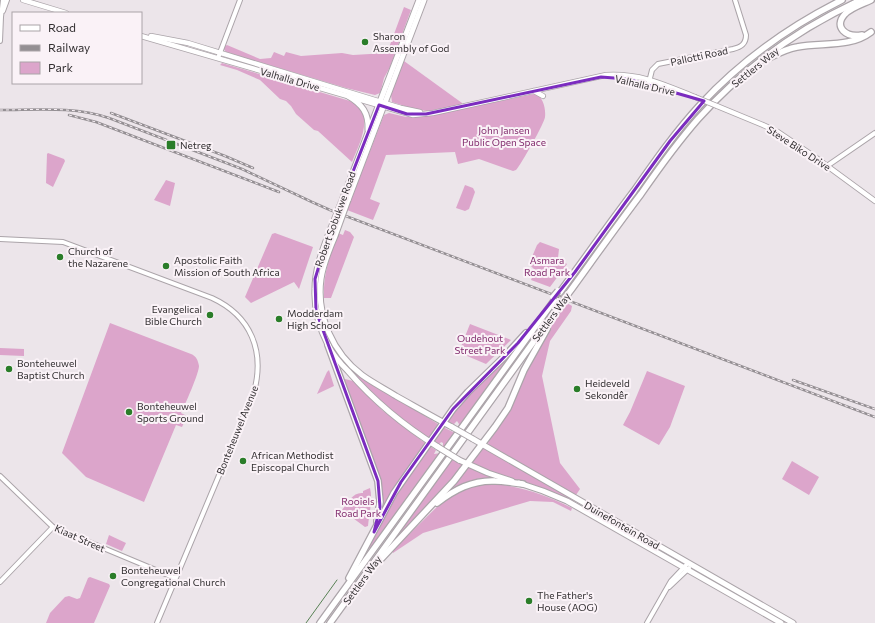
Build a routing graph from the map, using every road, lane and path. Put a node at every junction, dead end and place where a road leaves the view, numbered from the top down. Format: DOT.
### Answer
graph roads {
  1 [pos="3,0"];
  2 [pos="7,0"];
  3 [pos="23,0"];
  4 [pos="240,0"];
  5 [pos="419,0"];
  6 [pos="424,0"];
  7 [pos="735,0"];
  8 [pos="841,0"];
  9 [pos="861,0"];
  10 [pos="871,0"];
  11 [pos="63,12"];
  12 [pos="1,17"];
  13 [pos="873,30"];
  14 [pos="142,35"];
  15 [pos="0,41"];
  16 [pos="219,56"];
  17 [pos="649,82"];
  18 [pos="534,91"];
  19 [pos="348,96"];
  20 [pos="543,96"];
  21 [pos="717,99"];
  22 [pos="382,104"];
  23 [pos="717,106"];
  24 [pos="875,133"];
  25 [pos="368,135"];
  26 [pos="828,166"];
  27 [pos="345,199"];
  28 [pos="875,201"];
  29 [pos="0,240"];
  30 [pos="554,298"];
  31 [pos="562,302"];
  32 [pos="328,345"];
  33 [pos="443,422"];
  34 [pos="452,427"];
  35 [pos="430,442"];
  36 [pos="482,444"];
  37 [pos="438,447"];
  38 [pos="467,464"];
  39 [pos="0,476"];
  40 [pos="523,484"];
  41 [pos="427,511"];
  42 [pos="47,522"];
  43 [pos="53,527"];
  44 [pos="374,532"];
  45 [pos="46,534"];
  46 [pos="688,566"];
  47 [pos="175,578"];
  48 [pos="0,582"];
  49 [pos="360,583"];
  50 [pos="340,596"];
  51 [pos="156,623"];
  52 [pos="320,623"];
  53 [pos="330,623"];
  54 [pos="646,623"];
  55 [pos="781,623"];
  56 [pos="793,623"];
  1 -- 12 [label="street"];
  2 -- 12 [label="street"];
  3 -- 11 [label="main road"];
  4 -- 16 [label="street"];
  5 -- 22 [label="main road, Robert Sobukwe Road"];
  6 -- 22 [label="main road, Robert Sobukwe Road"];
  7 -- 17 [label="street, Pallotti Road"];
  8 -- 30 [label="highway, Settlers Way, bridge"];
  9 -- 21 [label="highway, Settlers Way"];
  10 -- 13 [label="highway"];
  12 -- 15 [label="street"];
  13 -- 21 [label="highway"];
  14 -- 16 [label="main road, Valhalla Drive"];
  16 -- 19 [label="main road, Valhalla Drive"];
  16 -- 22 [label="main road, Valhalla Drive"];
  17 -- 18 [label="main road, Valhalla Drive"];
  17 -- 23 [label="main road, Valhalla Drive, bridge"];
  18 -- 20 [label="main road"];
  18 -- 22 [label="main road, Valhalla Drive"];
  19 -- 22 [label="main road, Valhalla Drive"];
  19 -- 25 [label="main road"];
  21 -- 31 [label="highway, Settlers Way, bridge"];
  22 -- 25 [label="main road, Robert Sobukwe Road"];
  22 -- 27 [label="main road, Robert Sobukwe Road"];
  23 -- 26 [label="main road, Steve Biko Drive"];
  24 -- 26 [label="street"];
  25 -- 27 [label="main road, Robert Sobukwe Road"];
  26 -- 28 [label="main road, Steve Biko Drive"];
  27 -- 32 [label="main road, Robert Sobukwe Road, bridge"];
  27 -- 33 [label="main road, Robert Sobukwe Road, bridge"];
  29 -- 47 [label="street, Bonteheuwel Avenue"];
  30 -- 33 [label="highway"];
  30 -- 50 [label="highway, Settlers Way"];
  31 -- 36 [label="highway"];
  31 -- 49 [label="highway, Settlers Way"];
  32 -- 35 [label="main road, Robert Sobukwe Road"];
  32 -- 44 [label="highway"];
  33 -- 34 [label="main road, Robert Sobukwe Road"];
  33 -- 35 [label="highway"];
  34 -- 36 [label="main road, Duinefontein Road, bridge"];
  35 -- 37 [label="main road, Robert Sobukwe Road"];
  35 -- 44 [label="highway"];
  36 -- 38 [label="highway"];
  36 -- 46 [label="main road, Duinefontein Road"];
  37 -- 38 [label="main road, Duinefontein Road, bridge"];
  38 -- 40 [label="main road, Duinefontein Road"];
  38 -- 41 [label="highway"];
  39 -- 42 [label="street, Kiaat Street"];
  40 -- 41 [label="highway"];
  40 -- 46 [label="main road, Duinefontein Road"];
  41 -- 49 [label="highway"];
  42 -- 43 [label="street, Kiaat Street"];
  42 -- 45 [label="street"];
  43 -- 45 [label="street"];
  43 -- 47 [label="street, Kiaat Street"];
  44 -- 50 [label="highway"];
  45 -- 48 [label="street"];
  46 -- 54 [label="street"];
  46 -- 55 [label="main road, Duinefontein Road"];
  46 -- 56 [label="main road, Duinefontein Road"];
  47 -- 51 [label="street, Bonteheuwel Avenue"];
  49 -- 53 [label="highway, Settlers Way"];
  50 -- 52 [label="highway, Settlers Way"];
}
